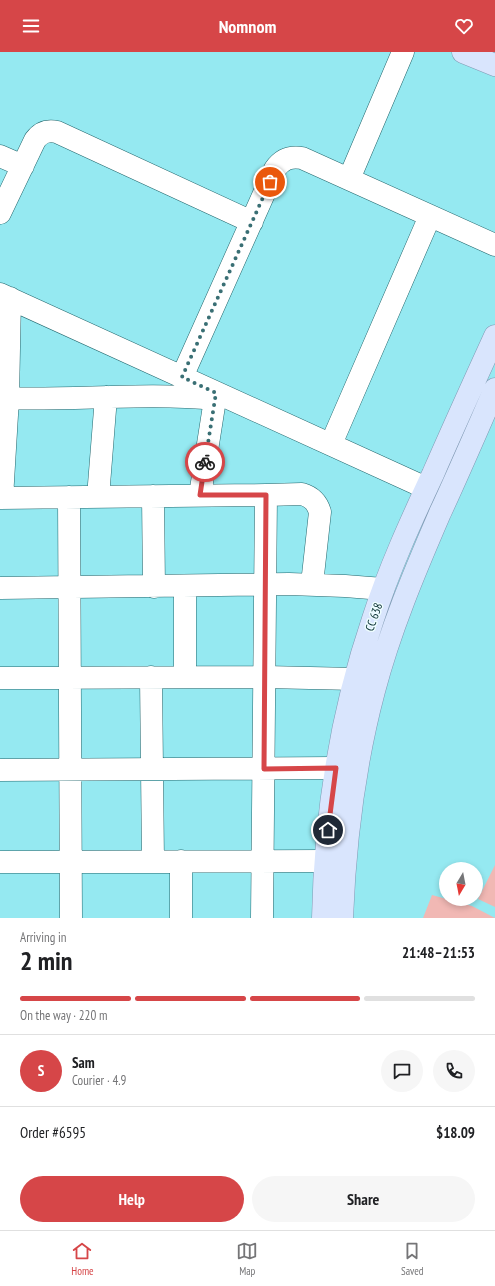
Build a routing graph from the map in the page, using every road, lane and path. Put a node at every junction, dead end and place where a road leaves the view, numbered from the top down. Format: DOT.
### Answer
graph roads {
  1 [pos="403,52"];
  2 [pos="463,52"];
  3 [pos="495,65"];
  4 [pos="0,156"];
  5 [pos="23,166"];
  6 [pos="349,179"];
  7 [pos="0,213"];
  8 [pos="430,216"];
  9 [pos="252,222"];
  10 [pos="495,245"];
  11 [pos="5,296"];
  12 [pos="495,336"];
  13 [pos="182,377"];
  14 [pos="495,389"];
  15 [pos="215,396"];
  16 [pos="106,397"];
  17 [pos="4,398"];
  18 [pos="331,444"];
  19 [pos="426,488"];
  20 [pos="200,495"];
  21 [pos="266,495"];
  22 [pos="153,496"];
  23 [pos="98,497"];
  24 [pos="1,498"];
  25 [pos="69,498"];
  26 [pos="266,584"];
  27 [pos="312,584"];
  28 [pos="185,586"];
  29 [pos="154,587"];
  30 [pos="0,588"];
  31 [pos="69,588"];
  32 [pos="383,589"];
  33 [pos="151,677"];
  34 [pos="185,677"];
  35 [pos="265,677"];
  36 [pos="0,678"];
  37 [pos="70,678"];
  38 [pos="355,679"];
  39 [pos="336,768"];
  40 [pos="152,769"];
  41 [pos="264,769"];
  42 [pos="0,770"];
  43 [pos="70,770"];
  44 [pos="153,861"];
  45 [pos="181,861"];
  46 [pos="263,861"];
  47 [pos="325,861"];
  48 [pos="0,862"];
  49 [pos="70,862"];
  50 [pos="70,918"];
  51 [pos="181,918"];
  52 [pos="262,918"];
  53 [pos="323,918"];
  54 [pos="342,918"];
  1 -- 6 [label="street"];
  2 -- 3 [label="main road"];
  4 -- 5 [label="street"];
  5 -- 7 [label="street"];
  5 -- 9 [label="street"];
  6 -- 8 [label="street"];
  6 -- 9 [label="street"];
  8 -- 10 [label="street"];
  8 -- 18 [label="street"];
  9 -- 13 [label="street"];
  11 -- 13 [label="street"];
  11 -- 17 [label="street"];
  12 -- 19 [label="main road, CC 638 / CC 638"];
  13 -- 15 [label="street"];
  14 -- 54 [label="main road, CC 638"];
  15 -- 16 [label="street"];
  15 -- 18 [label="street"];
  15 -- 20 [label="street"];
  16 -- 17 [label="street"];
  16 -- 23 [label="street"];
  17 -- 24 [label="street"];
  18 -- 19 [label="street"];
  19 -- 32 [label="main road, CC 638 / CC 638"];
  20 -- 21 [label="street"];
  20 -- 22 [label="street"];
  21 -- 26 [label="street"];
  21 -- 27 [label="street"];
  22 -- 23 [label="street"];
  22 -- 29 [label="street"];
  23 -- 25 [label="street"];
  24 -- 25 [label="street"];
  25 -- 31 [label="street"];
  26 -- 27 [label="street"];
  26 -- 28 [label="street"];
  26 -- 35 [label="street"];
  27 -- 32 [label="street"];
  28 -- 29 [label="street"];
  28 -- 34 [label="street"];
  29 -- 31 [label="street"];
  30 -- 31 [label="street"];
  31 -- 37 [label="street"];
  32 -- 38 [label="main road, CC 638 / CC 638"];
  33 -- 34 [label="street"];
  33 -- 37 [label="street"];
  33 -- 40 [label="street"];
  34 -- 35 [label="street"];
  35 -- 38 [label="street"];
  35 -- 41 [label="street"];
  36 -- 37 [label="street"];
  37 -- 43 [label="street"];
  38 -- 39 [label="main road, CC 638 / CC 638"];
  39 -- 41 [label="street"];
  39 -- 47 [label="main road, CC 638 / CC 638"];
  40 -- 41 [label="street"];
  40 -- 43 [label="street"];
  40 -- 44 [label="street"];
  41 -- 46 [label="street"];
  42 -- 43 [label="street"];
  43 -- 49 [label="street"];
  44 -- 45 [label="street"];
  44 -- 49 [label="street"];
  45 -- 46 [label="street"];
  45 -- 51 [label="street"];
  46 -- 47 [label="street"];
  46 -- 52 [label="street"];
  47 -- 53 [label="main road, CC 638 / CC 638"];
  48 -- 49 [label="street"];
  49 -- 50 [label="street"];
}
